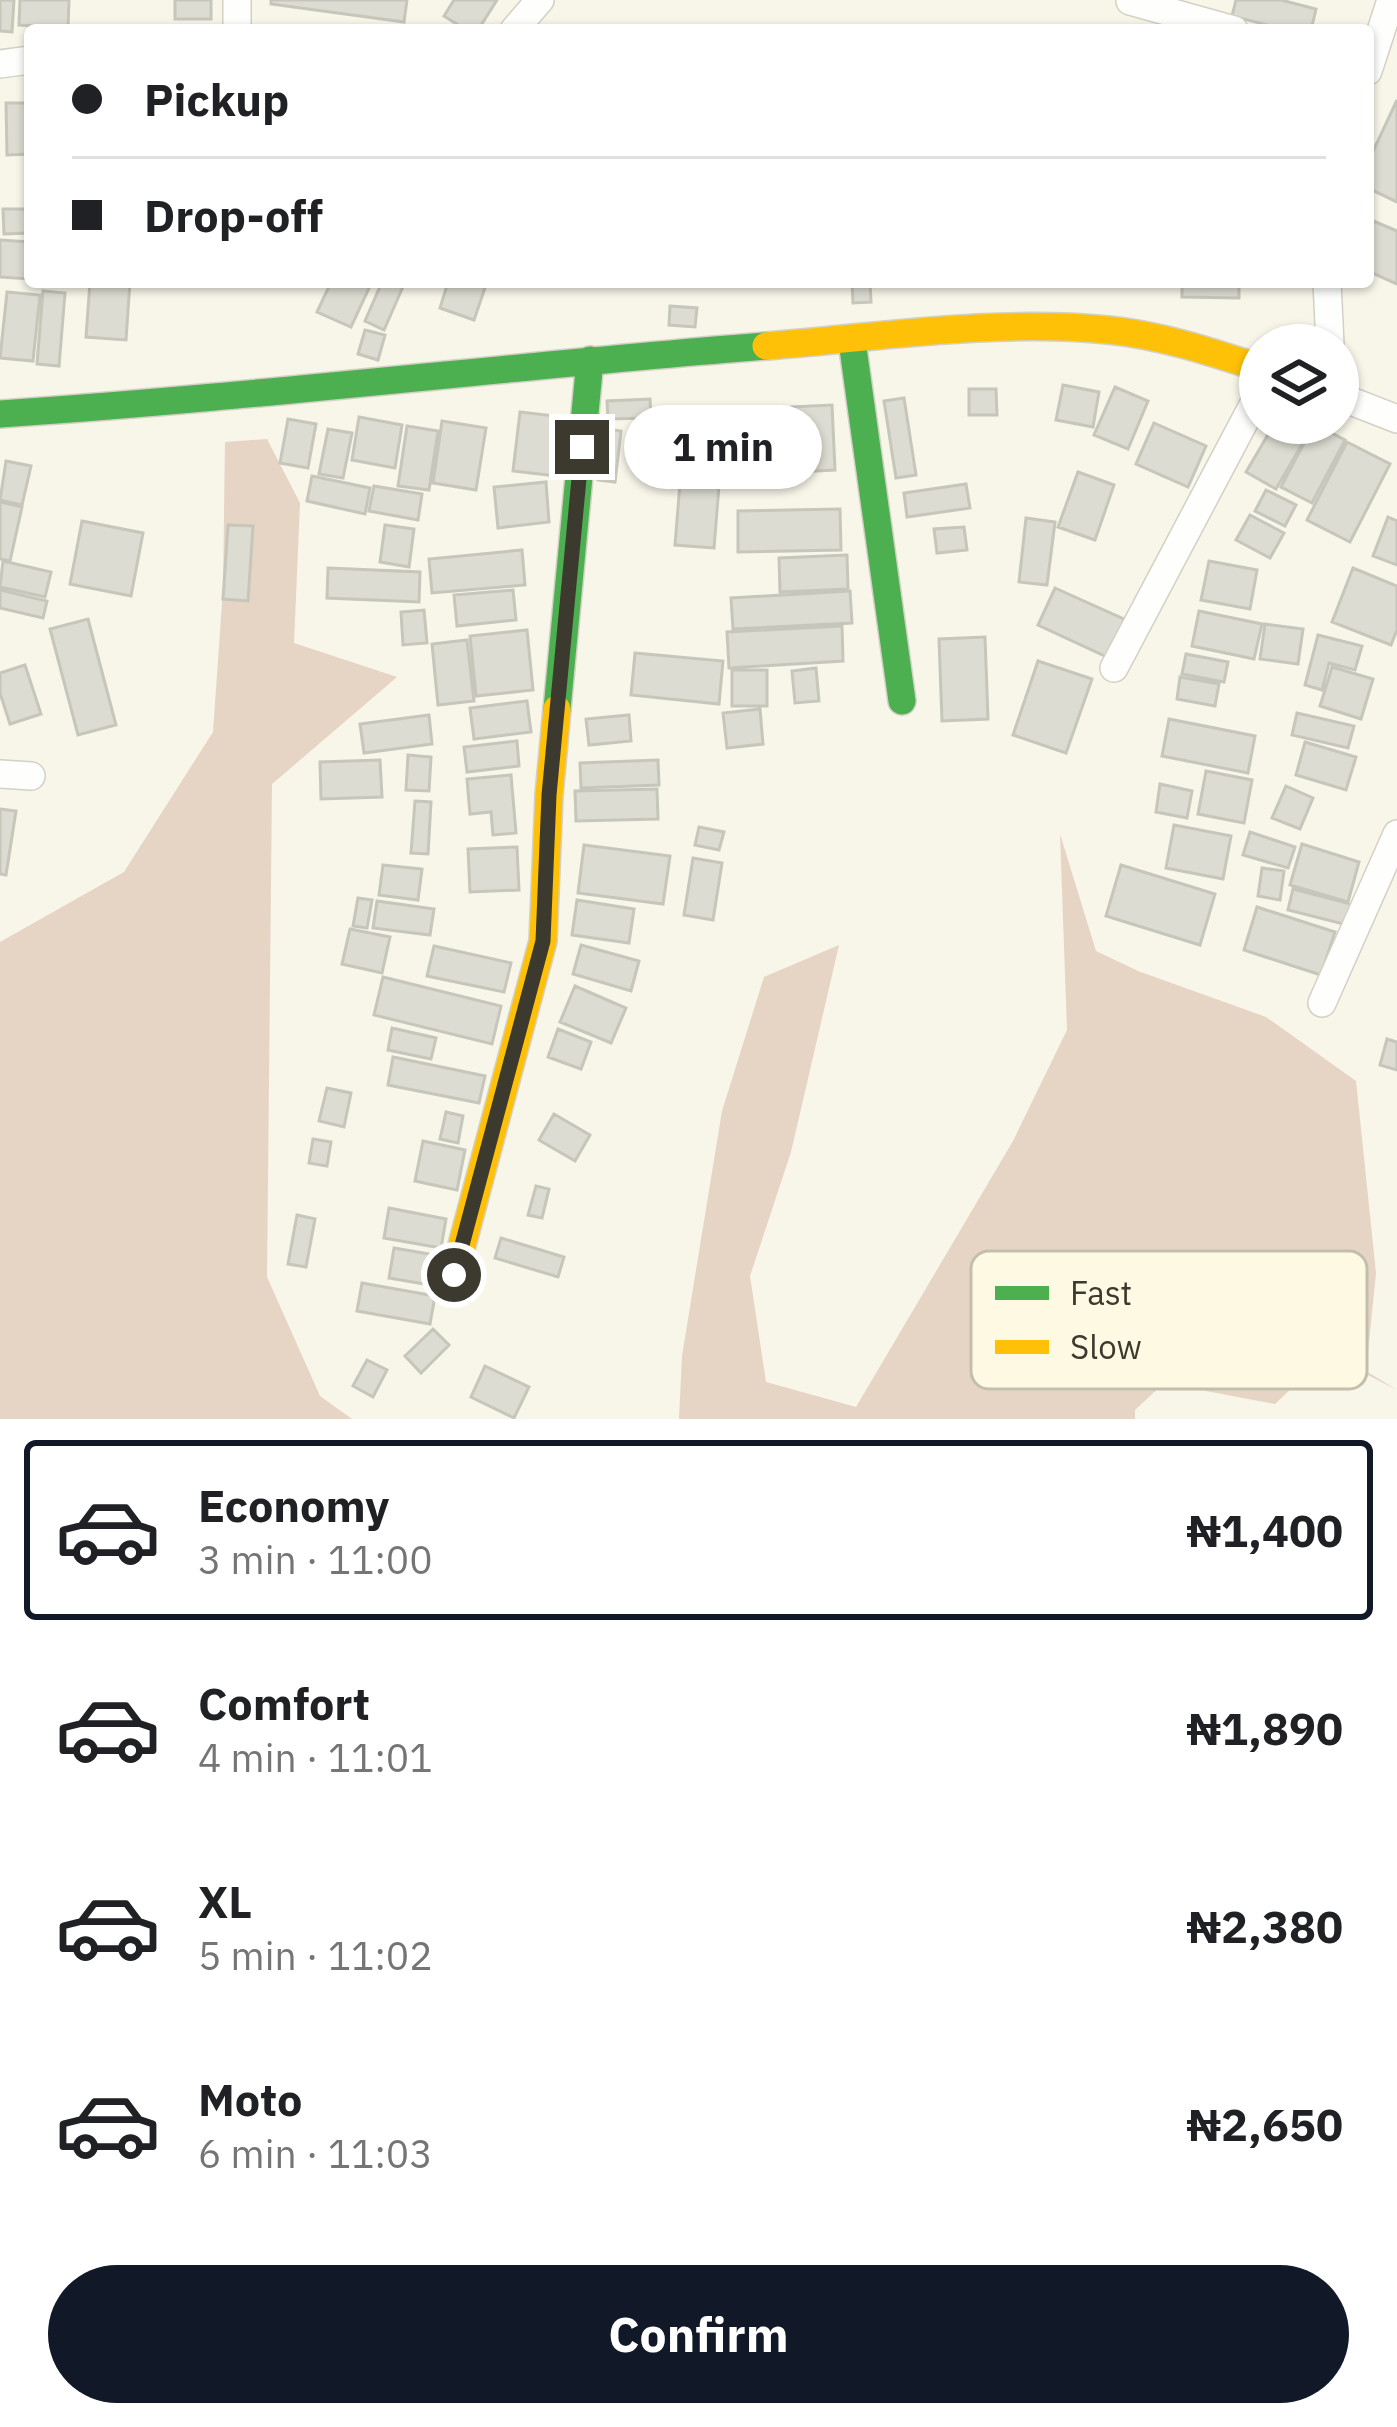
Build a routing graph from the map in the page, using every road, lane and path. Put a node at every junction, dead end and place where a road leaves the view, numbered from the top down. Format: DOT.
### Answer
graph roads {
  1 [pos="539,0"];
  2 [pos="1391,0"];
  3 [pos="1130,1"];
  4 [pos="519,24"];
  5 [pos="1212,24"];
  6 [pos="1377,61"];
  7 [pos="1327,288"];
  8 [pos="1329,324"];
  9 [pos="852,341"];
  10 [pos="590,360"];
  11 [pos="1239,361"];
  12 [pos="1359,404"];
  13 [pos="0,414"];
  14 [pos="1397,418"];
  15 [pos="1239,432"];
  16 [pos="1114,668"];
  17 [pos="902,701"];
  18 [pos="0,774"];
  19 [pos="31,776"];
  20 [pos="1397,834"];
  21 [pos="1322,1003"];
  22 [pos="454,1275"];
  1 -- 4 [label="street"];
  2 -- 6 [label="street"];
  3 -- 5 [label="street"];
  7 -- 8 [label="street"];
  9 -- 10 [label="street"];
  9 -- 11 [label="street"];
  9 -- 17 [label="street"];
  10 -- 13 [label="street"];
  10 -- 22 [label="street"];
  12 -- 14 [label="street"];
  15 -- 16 [label="street"];
  18 -- 19 [label="street"];
  20 -- 21 [label="street"];
}
